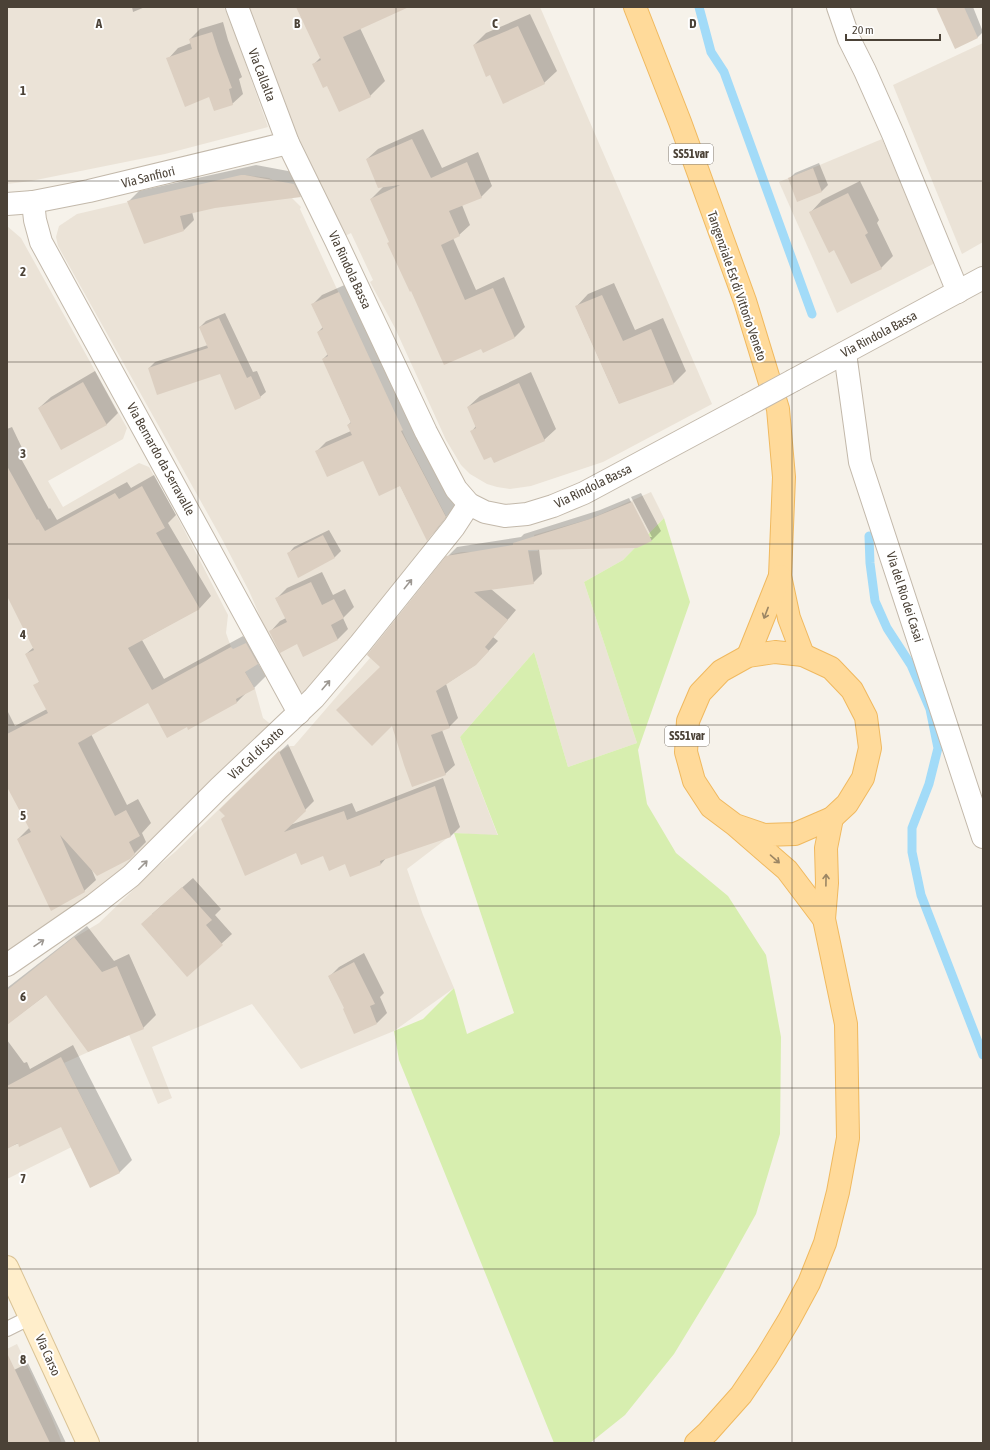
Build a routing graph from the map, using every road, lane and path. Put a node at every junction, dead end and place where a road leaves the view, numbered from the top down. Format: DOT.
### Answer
graph roads {
  1 [pos="237,7"];
  2 [pos="634,7"];
  3 [pos="838,7"];
  4 [pos="288,143"];
  5 [pos="33,202"];
  6 [pos="7,204"];
  7 [pos="983,278"];
  8 [pos="958,292"];
  9 [pos="845,352"];
  10 [pos="469,504"];
  11 [pos="780,576"];
  12 [pos="803,655"];
  13 [pos="748,656"];
  14 [pos="299,713"];
  15 [pos="832,818"];
  16 [pos="735,825"];
  17 [pos="983,837"];
  18 [pos="824,919"];
  19 [pos="7,965"];
  20 [pos="7,1267"];
  21 [pos="31,1318"];
  22 [pos="7,1329"];
  23 [pos="88,1443"];
  24 [pos="696,1443"];
  1 -- 4 [label="street, Via Callalta"];
  2 -- 11 [label="main road, Tangenziale Est di Vittorio Veneto / SS51var"];
  3 -- 8 [label="street"];
  4 -- 5 [label="street, Via Sanfiori"];
  4 -- 10 [label="street, Via Rindola Bassa"];
  5 -- 6 [label="street, Via Sanfiori"];
  5 -- 14 [label="street, Via Bernardo da Serravalle"];
  7 -- 8 [label="street, Via Rindola Bassa"];
  8 -- 9 [label="street, Via Rindola Bassa"];
  9 -- 10 [label="street, Via Rindola Bassa, bridge"];
  9 -- 17 [label="street, Via del Rio dei Casai"];
  14 -- 10 [label="street, Via Cal di Sotto, one-way"];
  11 -- 12 [label="main road, Tangenziale Est di Vittorio Veneto / SS51var"];
  11 -- 13 [label="main road, Tangenziale Est di Vittorio Veneto / SS51var, one-way"];
  12 -- 13 [label="main road, SS51var"];
  12 -- 15 [label="main road, SS51var"];
  13 -- 16 [label="main road, SS51var"];
  19 -- 14 [label="street, Via Cal di Sotto, one-way"];
  15 -- 16 [label="main road, SS51var"];
  18 -- 15 [label="main road, one-way"];
  16 -- 18 [label="main road, one-way"];
  18 -- 24 [label="main road"];
  20 -- 21 [label="street, Via Carso"];
  21 -- 22 [label="lane"];
  21 -- 23 [label="street, Via Carso"];
}
